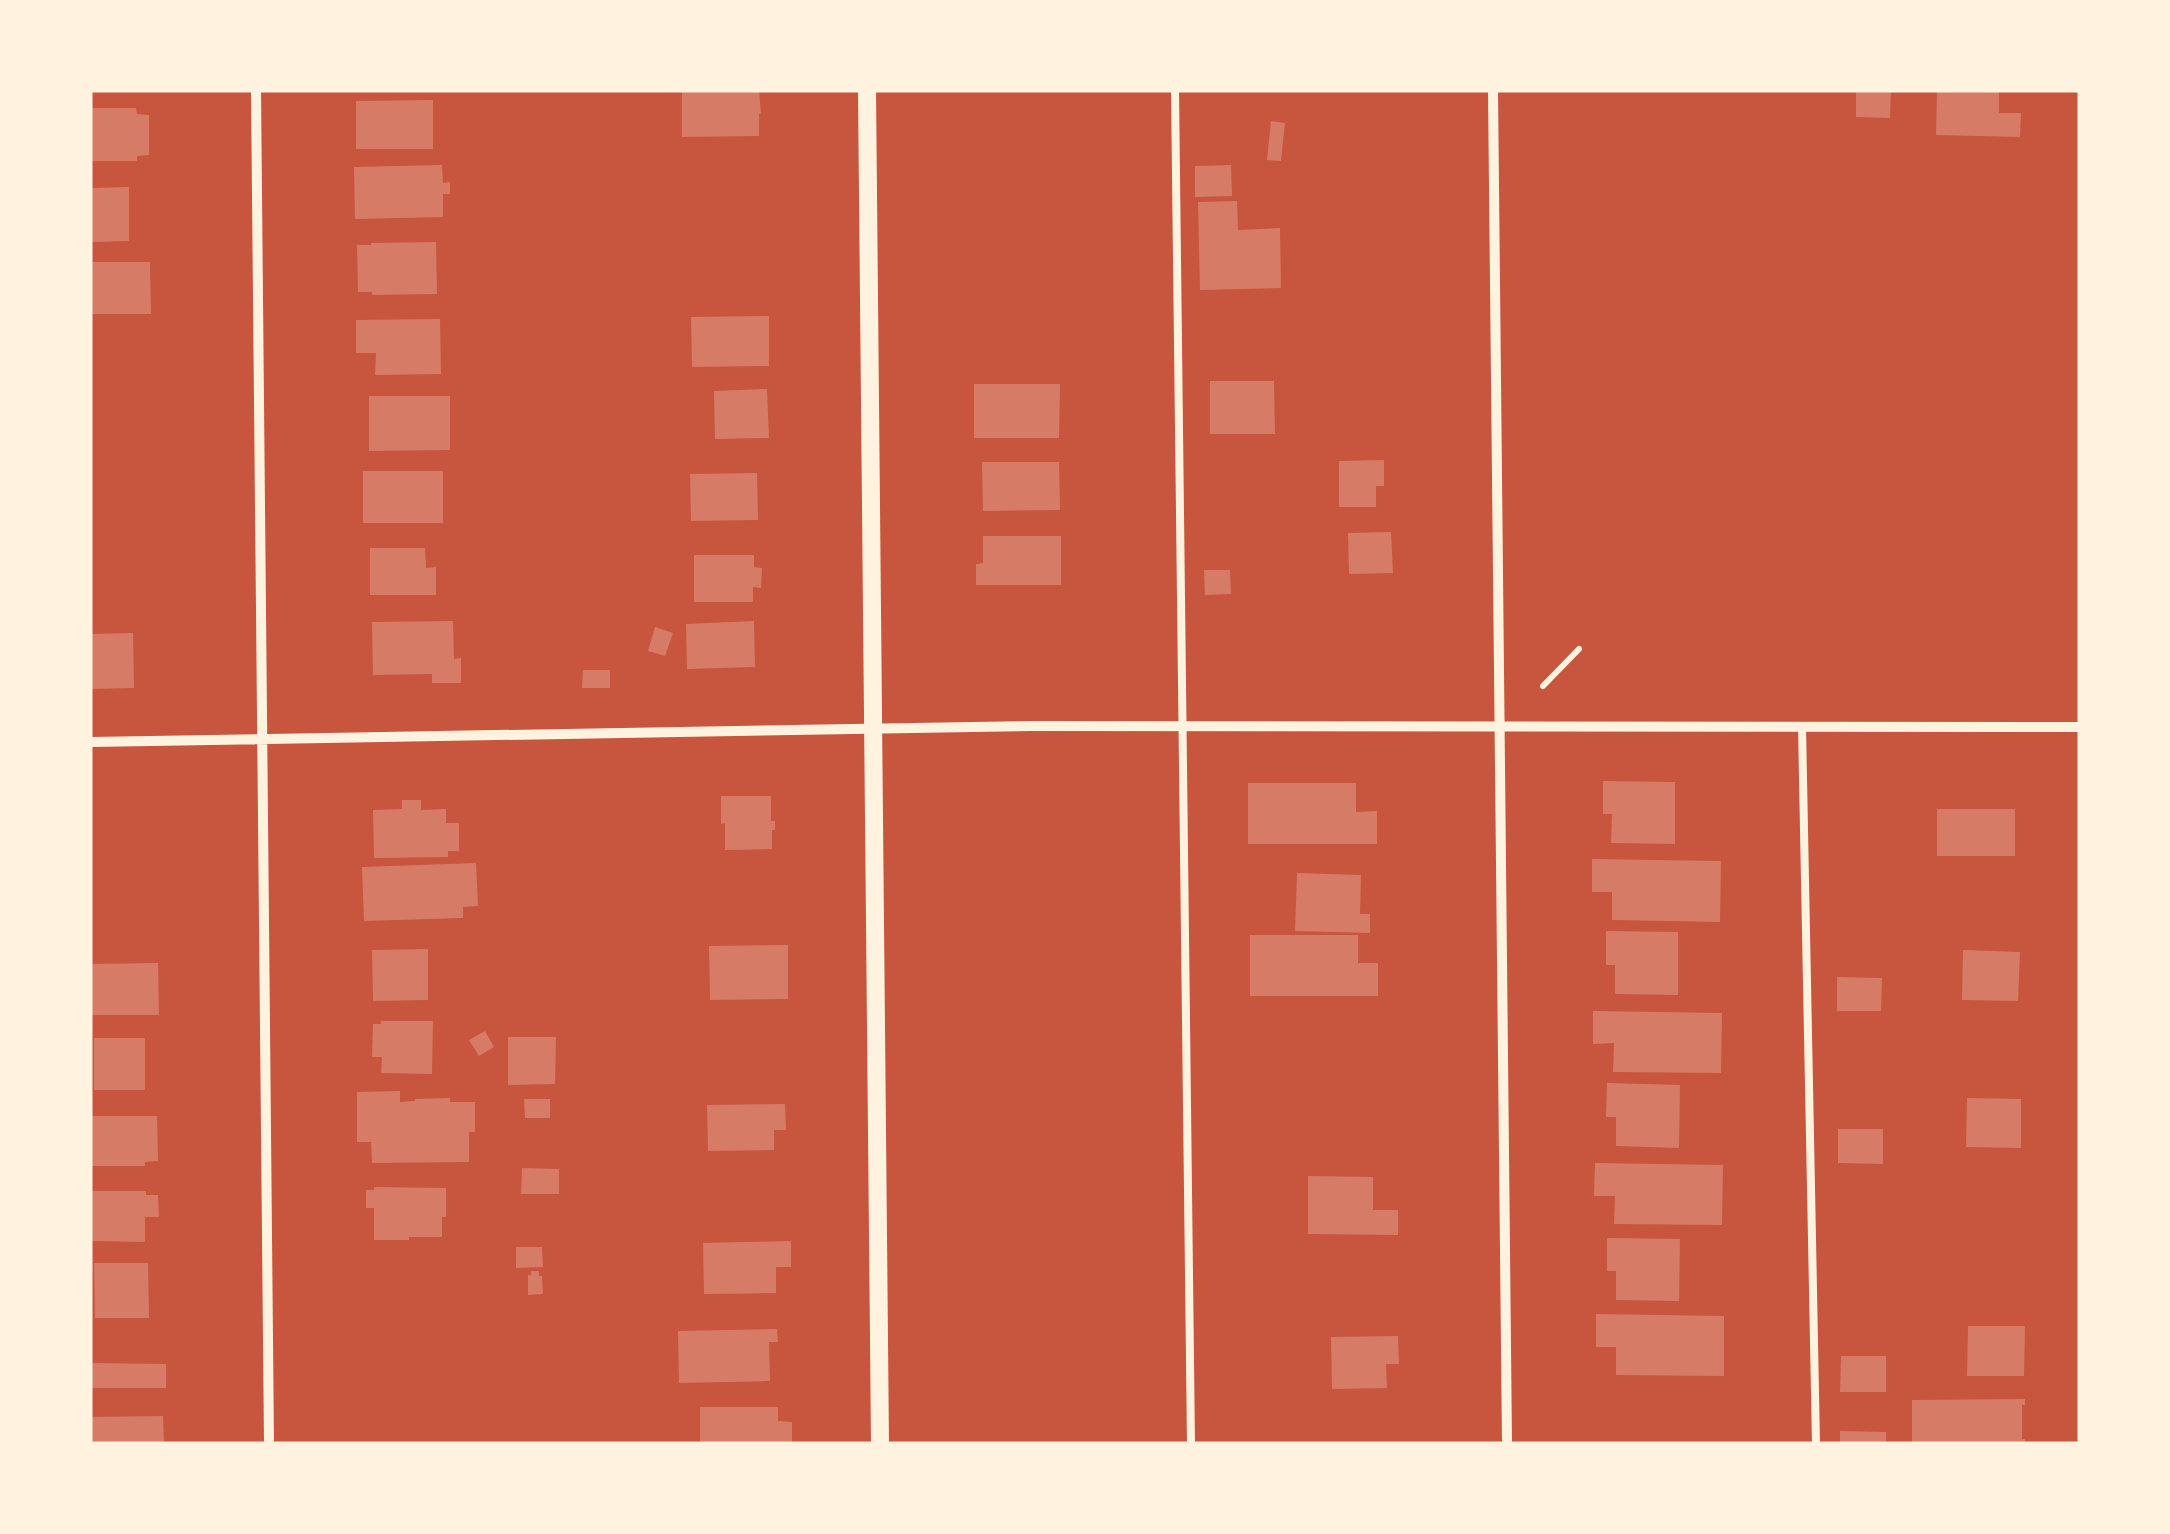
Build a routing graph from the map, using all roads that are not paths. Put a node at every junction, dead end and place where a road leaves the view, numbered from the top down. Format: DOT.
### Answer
graph roads {
  1 [pos="256,90"];
  2 [pos="868,90"];
  3 [pos="1174,90"];
  4 [pos="1493,90"];
  5 [pos="1182,726"];
  6 [pos="1500,726"];
  7 [pos="1802,727"];
  8 [pos="2080,727"];
  9 [pos="873,728"];
  10 [pos="262,738"];
  11 [pos="90,742"];
  12 [pos="269,1444"];
  13 [pos="880,1444"];
  14 [pos="1191,1444"];
  15 [pos="1507,1444"];
  16 [pos="1816,1444"];
  1 -- 10 [label="street"];
  2 -- 9 [label="street"];
  3 -- 5 [label="lane"];
  4 -- 6 [label="street"];
  5 -- 6 [label="street"];
  5 -- 9 [label="street"];
  5 -- 14 [label="lane"];
  6 -- 7 [label="street"];
  6 -- 15 [label="street"];
  7 -- 8 [label="street"];
  7 -- 16 [label="lane"];
  9 -- 10 [label="street"];
  9 -- 13 [label="street"];
  10 -- 11 [label="street"];
  10 -- 12 [label="street"];
}
